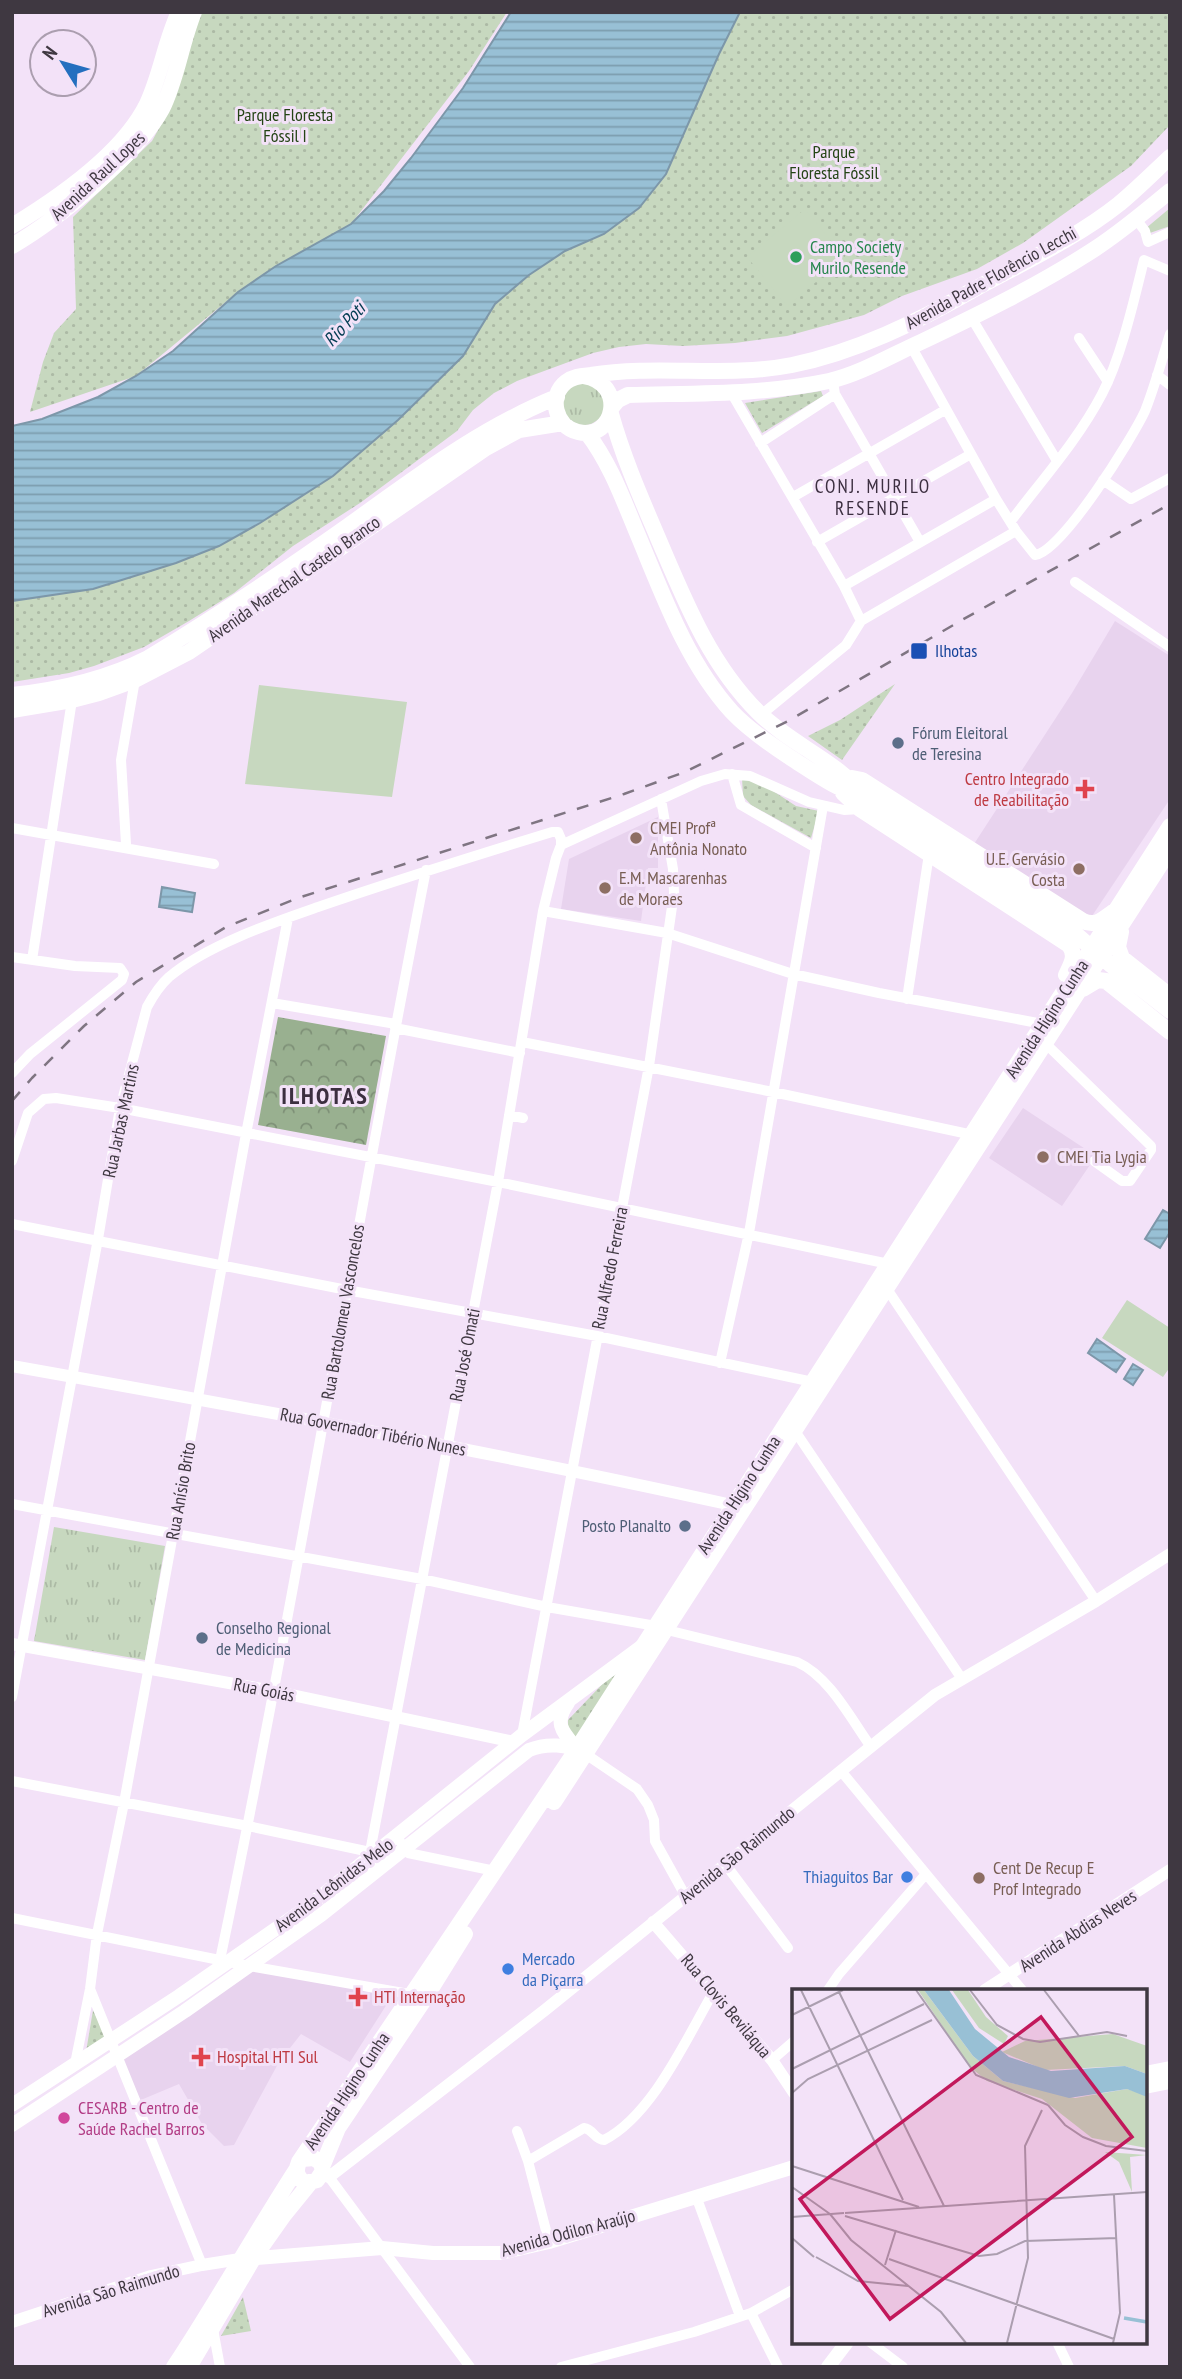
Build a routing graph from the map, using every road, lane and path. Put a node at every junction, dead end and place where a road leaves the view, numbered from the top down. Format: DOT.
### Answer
graph roads {
  1 [pos="179,12"];
  2 [pos="194,12"];
  3 [pos="1170,157"];
  4 [pos="1170,191"];
  5 [pos="1136,219"];
  6 [pos="12,226"];
  7 [pos="1170,232"];
  8 [pos="12,246"];
  9 [pos="1170,271"];
  10 [pos="927,316"];
  11 [pos="971,317"];
  12 [pos="937,334"];
  13 [pos="1170,334"];
  14 [pos="1079,338"];
  15 [pos="911,346"];
  16 [pos="1157,375"];
  17 [pos="584,376"];
  18 [pos="1108,383"];
  19 [pos="1170,385"];
  20 [pos="833,387"];
  21 [pos="732,394"];
  22 [pos="557,397"];
  23 [pos="612,410"];
  24 [pos="945,410"];
  25 [pos="563,424"];
  26 [pos="587,433"];
  27 [pos="760,443"];
  28 [pos="870,453"];
  29 [pos="971,454"];
  30 [pos="1058,461"];
  31 [pos="1170,478"];
  32 [pos="1102,480"];
  33 [pos="421,482"];
  34 [pos="793,497"];
  35 [pos="895,499"];
  36 [pos="996,499"];
  37 [pos="1013,526"];
  38 [pos="817,542"];
  39 [pos="920,542"];
  40 [pos="300,567"];
  41 [pos="1075,582"];
  42 [pos="844,586"];
  43 [pos="862,621"];
  44 [pos="1170,648"];
  45 [pos="135,680"];
  46 [pos="12,695"];
  47 [pos="72,700"];
  48 [pos="12,709"];
  49 [pos="767,710"];
  50 [pos="732,774"];
  51 [pos="846,785"];
  52 [pos="661,800"];
  53 [pos="863,804"];
  54 [pos="823,806"];
  55 [pos="1170,826"];
  56 [pos="12,828"];
  57 [pos="50,835"];
  58 [pos="561,845"];
  59 [pos="123,847"];
  60 [pos="816,848"];
  61 [pos="1170,850"];
  62 [pos="929,854"];
  63 [pos="214,864"];
  64 [pos="426,870"];
  65 [pos="543,911"];
  66 [pos="1121,916"];
  67 [pos="288,918"];
  68 [pos="667,933"];
  69 [pos="12,957"];
  70 [pos="32,960"];
  71 [pos="793,974"];
  72 [pos="1070,993"];
  73 [pos="1170,996"];
  74 [pos="906,999"];
  75 [pos="272,1003"];
  76 [pos="1170,1012"];
  77 [pos="1043,1024"];
  78 [pos="395,1026"];
  79 [pos="1170,1032"];
  80 [pos="1045,1043"];
  81 [pos="521,1047"];
  82 [pos="649,1066"];
  83 [pos="12,1073"];
  84 [pos="773,1092"];
  85 [pos="120,1108"];
  86 [pos="509,1115"];
  87 [pos="523,1118"];
  88 [pos="246,1134"];
  89 [pos="973,1135"];
  90 [pos="371,1157"];
  91 [pos="12,1161"];
  92 [pos="1094,1161"];
  93 [pos="498,1182"];
  94 [pos="621,1208"];
  95 [pos="12,1224"];
  96 [pos="749,1233"];
  97 [pos="98,1239"];
  98 [pos="223,1264"];
  99 [pos="889,1264"];
  100 [pos="887,1289"];
  101 [pos="347,1290"];
  102 [pos="473,1314"];
  103 [pos="597,1336"];
  104 [pos="720,1363"];
  105 [pos="12,1366"];
  106 [pos="72,1377"];
  107 [pos="813,1382"];
  108 [pos="198,1399"];
  109 [pos="322,1422"];
  110 [pos="794,1431"];
  111 [pos="448,1446"];
  112 [pos="573,1470"];
  113 [pos="12,1504"];
  114 [pos="47,1510"];
  115 [pos="735,1512"];
  116 [pos="173,1534"];
  117 [pos="1170,1554"];
  118 [pos="298,1557"];
  119 [pos="422,1580"];
  120 [pos="1096,1601"];
  121 [pos="547,1607"];
  122 [pos="661,1628"];
  123 [pos="17,1645"];
  124 [pos="642,1646"];
  125 [pos="149,1668"];
  126 [pos="962,1679"];
  127 [pos="273,1691"];
  128 [pos="12,1697"];
  129 [pos="571,1699"];
  130 [pos="397,1717"];
  131 [pos="518,1739"];
  132 [pos="871,1747"];
  133 [pos="582,1752"];
  134 [pos="841,1772"];
  135 [pos="12,1782"];
  136 [pos="124,1803"];
  137 [pos="248,1826"];
  138 [pos="397,1837"];
  139 [pos="405,1850"];
  140 [pos="373,1853"];
  141 [pos="726,1865"];
  142 [pos="1170,1870"];
  143 [pos="495,1871"];
  144 [pos="925,1875"];
  145 [pos="686,1897"];
  146 [pos="12,1918"];
  147 [pos="653,1922"];
  148 [pos="97,1934"];
  149 [pos="788,1948"];
  150 [pos="225,1961"];
  151 [pos="249,1966"];
  152 [pos="1010,1975"];
  153 [pos="90,1989"];
  154 [pos="829,1989"];
  155 [pos="987,1989"];
  156 [pos="1021,1989"];
  157 [pos="715,1991"];
  158 [pos="418,1997"];
  159 [pos="110,2042"];
  160 [pos="792,2042"];
  161 [pos="117,2056"];
  162 [pos="772,2060"];
  163 [pos="75,2064"];
  164 [pos="1170,2068"];
  165 [pos="1147,2073"];
  166 [pos="1170,2082"];
  167 [pos="1147,2087"];
  168 [pos="792,2092"];
  169 [pos="12,2105"];
  170 [pos="12,2125"];
  171 [pos="516,2131"];
  172 [pos="528,2161"];
  173 [pos="299,2165"];
  174 [pos="792,2168"];
  175 [pos="321,2175"];
  176 [pos="696,2196"];
  177 [pos="549,2242"];
  178 [pos="382,2248"];
  179 [pos="246,2259"];
  180 [pos="202,2265"];
  181 [pos="792,2290"];
  182 [pos="745,2314"];
  183 [pos="12,2322"];
  184 [pos="213,2329"];
  185 [pos="845,2344"];
  186 [pos="873,2344"];
  187 [pos="1058,2344"];
  188 [pos="566,2366"];
  189 [pos="174,2367"];
  190 [pos="189,2367"];
  191 [pos="220,2367"];
  192 [pos="470,2367"];
  193 [pos="778,2367"];
  194 [pos="828,2367"];
  195 [pos="903,2367"];
  196 [pos="1069,2367"];
  1 -- 6 [label="main road, Avenida Raul Lopes"];
  2 -- 8 [label="main road, Avenida Raul Lopes"];
  3 -- 10 [label="main road, Avenida Padre Florêncio Lecchi"];
  4 -- 5 [label="main road, Avenida Padre Florêncio Lecchi"];
  5 -- 7 [label="street"];
  5 -- 11 [label="main road, Avenida Padre Florêncio Lecchi"];
  9 -- 18 [label="street"];
  10 -- 12 [label="main road"];
  10 -- 17 [label="main road, Avenida Padre Florêncio Lecchi"];
  11 -- 12 [label="main road, Avenida Padre Florêncio Lecchi"];
  11 -- 30 [label="street"];
  12 -- 15 [label="main road, Avenida Padre Florêncio Lecchi"];
  13 -- 16 [label="street"];
  14 -- 18 [label="street"];
  15 -- 20 [label="main road, Avenida Padre Florêncio Lecchi"];
  15 -- 24 [label="street"];
  16 -- 19 [label="street"];
  16 -- 32 [label="street"];
  17 -- 22 [label="main road"];
  17 -- 23 [label="main road"];
  18 -- 30 [label="street"];
  20 -- 21 [label="main road, Avenida Padre Florêncio Lecchi"];
  20 -- 27 [label="street"];
  20 -- 28 [label="street"];
  21 -- 23 [label="main road, Avenida Padre Florêncio Lecchi"];
  21 -- 27 [label="street"];
  22 -- 25 [label="main road"];
  22 -- 33 [label="main road, Avenida Marechal Castelo Branco"];
  23 -- 26 [label="main road"];
  23 -- 51 [label="main road"];
  24 -- 28 [label="street"];
  24 -- 29 [label="street"];
  25 -- 26 [label="main road"];
  25 -- 33 [label="main road, Avenida Marechal Castelo Branco"];
  26 -- 51 [label="main road"];
  27 -- 34 [label="street"];
  28 -- 34 [label="street"];
  28 -- 35 [label="street"];
  29 -- 35 [label="street"];
  29 -- 36 [label="street"];
  30 -- 37 [label="street"];
  31 -- 32 [label="street"];
  32 -- 37 [label="street"];
  33 -- 40 [label="main road, Avenida Marechal Castelo Branco"];
  34 -- 38 [label="street"];
  35 -- 38 [label="street"];
  35 -- 39 [label="street"];
  36 -- 37 [label="street"];
  36 -- 39 [label="street"];
  37 -- 43 [label="street"];
  38 -- 42 [label="street"];
  39 -- 42 [label="street"];
  40 -- 45 [label="main road, Avenida Marechal Castelo Branco"];
  40 -- 46 [label="main road, Avenida Marechal Castelo Branco"];
  41 -- 44 [label="street"];
  42 -- 43 [label="street"];
  43 -- 49 [label="street"];
  45 -- 47 [label="main road, Avenida Marechal Castelo Branco"];
  45 -- 59 [label="street"];
  47 -- 48 [label="main road, Avenida Marechal Castelo Branco"];
  47 -- 57 [label="street"];
  50 -- 52 [label="street"];
  50 -- 54 [label="street"];
  50 -- 60 [label="street"];
  51 -- 53 [label="main road"];
  51 -- 66 [label="main road"];
  52 -- 58 [label="street"];
  52 -- 68 [label="street, Rua Alfredo Ferreira"];
  53 -- 54 [label="street"];
  53 -- 62 [label="main road"];
  53 -- 76 [label="main road"];
  54 -- 60 [label="street"];
  55 -- 66 [label="main road, Avenida Higino Cunha"];
  56 -- 57 [label="street"];
  57 -- 59 [label="street"];
  57 -- 70 [label="street"];
  58 -- 64 [label="street, Rua Jarbas Martins"];
  58 -- 65 [label="street, Rua José Omati"];
  59 -- 63 [label="street"];
  60 -- 71 [label="street"];
  61 -- 66 [label="main road, Avenida Higino Cunha"];
  62 -- 72 [label="main road"];
  62 -- 74 [label="street"];
  64 -- 67 [label="street, Rua Jarbas Martins"];
  64 -- 78 [label="street, Rua Bartolomeu Vasconcelos"];
  65 -- 68 [label="street"];
  65 -- 81 [label="street, Rua José Omati"];
  66 -- 72 [label="main road, Avenida Higino Cunha"];
  66 -- 73 [label="main road"];
  67 -- 75 [label="street, Rua Anísio Brito"];
  67 -- 85 [label="street, Rua Jarbas Martins"];
  68 -- 71 [label="street"];
  68 -- 82 [label="street, Rua Alfredo Ferreira"];
  69 -- 70 [label="street"];
  70 -- 83 [label="street"];
  71 -- 74 [label="street"];
  71 -- 84 [label="street"];
  72 -- 77 [label="main road, Avenida Higino Cunha"];
  72 -- 79 [label="main road"];
  72 -- 80 [label="main road, Avenida Higino Cunha"];
  74 -- 77 [label="street"];
  75 -- 78 [label="street"];
  75 -- 88 [label="street, Rua Anísio Brito"];
  77 -- 89 [label="main road, Avenida Higino Cunha"];
  78 -- 81 [label="street"];
  78 -- 90 [label="street, Rua Bartolomeu Vasconcelos"];
  80 -- 92 [label="street"];
  80 -- 100 [label="main road, Avenida Higino Cunha"];
  81 -- 82 [label="street"];
  81 -- 86 [label="street, Rua José Omati"];
  82 -- 84 [label="street"];
  82 -- 94 [label="street, Rua Alfredo Ferreira"];
  84 -- 89 [label="street"];
  84 -- 96 [label="street"];
  85 -- 88 [label="street"];
  85 -- 91 [label="street"];
  85 -- 97 [label="street, Rua Jarbas Martins"];
  86 -- 87 [label="street"];
  86 -- 93 [label="street, Rua José Omati"];
  88 -- 90 [label="street"];
  88 -- 98 [label="street, Rua Anísio Brito"];
  89 -- 99 [label="main road, Avenida Higino Cunha"];
  90 -- 93 [label="street"];
  90 -- 101 [label="street, Rua Bartolomeu Vasconcelos"];
  93 -- 94 [label="street"];
  93 -- 102 [label="street, Rua José Omati"];
  94 -- 96 [label="street"];
  94 -- 103 [label="street, Rua Alfredo Ferreira"];
  95 -- 97 [label="street"];
  96 -- 99 [label="street"];
  96 -- 104 [label="street"];
  97 -- 98 [label="street"];
  97 -- 106 [label="street, Rua Jarbas Martins"];
  98 -- 101 [label="street"];
  98 -- 108 [label="street, Rua Anísio Brito"];
  99 -- 107 [label="main road, Avenida Higino Cunha"];
  100 -- 110 [label="main road, Avenida Higino Cunha"];
  100 -- 120 [label="street"];
  101 -- 102 [label="street"];
  101 -- 109 [label="street, Rua Bartolomeu Vasconcelos"];
  102 -- 103 [label="street"];
  102 -- 111 [label="street, Rua José Omati"];
  103 -- 104 [label="street"];
  103 -- 112 [label="street, Rua Alfredo Ferreira"];
  104 -- 107 [label="street"];
  105 -- 106 [label="street, Rua Governador Tibério Nunes"];
  106 -- 108 [label="street, Rua Governador Tibério Nunes"];
  106 -- 114 [label="street, Rua Jarbas Martins"];
  107 -- 115 [label="main road, Avenida Higino Cunha"];
  108 -- 109 [label="street, Rua Governador Tibério Nunes"];
  108 -- 116 [label="street, Rua Anísio Brito"];
  109 -- 111 [label="street, Rua Governador Tibério Nunes"];
  109 -- 118 [label="street, Rua Bartolomeu Vasconcelos"];
  110 -- 115 [label="main road, Avenida Higino Cunha"];
  110 -- 126 [label="street"];
  111 -- 112 [label="street, Rua Governador Tibério Nunes"];
  111 -- 119 [label="street, Rua José Omati"];
  112 -- 115 [label="street, Rua Governador Tibério Nunes"];
  112 -- 121 [label="street, Rua Alfredo Ferreira"];
  113 -- 114 [label="street"];
  114 -- 116 [label="street"];
  114 -- 123 [label="street, Rua Jarbas Martins"];
  115 -- 122 [label="main road, Avenida Higino Cunha"];
  116 -- 118 [label="street"];
  116 -- 125 [label="street, Rua Anísio Brito"];
  117 -- 120 [label="street, Avenida São Raimundo"];
  118 -- 119 [label="street"];
  118 -- 127 [label="street, Rua Bartolomeu Vasconcelos"];
  119 -- 121 [label="street"];
  119 -- 130 [label="street, Rua José Omati"];
  120 -- 126 [label="street, Avenida São Raimundo"];
  121 -- 122 [label="street"];
  121 -- 131 [label="street, Rua Alfredo Ferreira"];
  122 -- 124 [label="main road, Avenida Higino Cunha"];
  122 -- 132 [label="street"];
  122 -- 133 [label="main road, Avenida Higino Cunha"];
  123 -- 125 [label="street, Rua Goiás"];
  123 -- 128 [label="street, Rua Jarbas Martins"];
  124 -- 129 [label="main road, Avenida Leônidas Melo"];
  124 -- 133 [label="main road, Avenida Higino Cunha"];
  125 -- 127 [label="street, Rua Goiás"];
  125 -- 136 [label="street, Rua Anísio Brito"];
  126 -- 132 [label="street, Avenida São Raimundo"];
  127 -- 130 [label="street, Rua Goiás"];
  127 -- 137 [label="street, Rua Bartolomeu Vasconcelos"];
  129 -- 131 [label="main road, Avenida Leônidas Melo"];
  129 -- 133 [label="main road"];
  130 -- 131 [label="street, Rua Goiás"];
  130 -- 140 [label="street, Rua José Omati"];
  131 -- 138 [label="main road, Avenida Leônidas Melo"];
  132 -- 134 [label="street, Avenida São Raimundo"];
  133 -- 139 [label="main road, Avenida Leônidas Melo"];
  133 -- 143 [label="main road, Avenida Higino Cunha"];
  133 -- 145 [label="street"];
  133 -- 158 [label="main road, Avenida Higino Cunha"];
  134 -- 141 [label="street, Avenida São Raimundo"];
  134 -- 144 [label="street"];
  135 -- 136 [label="street"];
  136 -- 137 [label="street"];
  136 -- 148 [label="street, Rua Anísio Brito"];
  137 -- 140 [label="street"];
  137 -- 150 [label="street, Rua Bartolomeu Vasconcelos"];
  138 -- 139 [label="street"];
  138 -- 140 [label="main road, Avenida Leônidas Melo"];
  139 -- 143 [label="street"];
  139 -- 151 [label="main road, Avenida Leônidas Melo"];
  140 -- 150 [label="main road, Avenida Leônidas Melo"];
  141 -- 145 [label="street, Avenida São Raimundo"];
  141 -- 149 [label="street"];
  142 -- 152 [label="street, Avenida Abdias Neves"];
  143 -- 158 [label="main road, Avenida Higino Cunha"];
  144 -- 152 [label="street"];
  144 -- 154 [label="street"];
  145 -- 147 [label="street, Avenida São Raimundo"];
  146 -- 148 [label="street"];
  147 -- 157 [label="street, Rua Clovis Beviláqua"];
  147 -- 175 [label="street, Avenida São Raimundo"];
  148 -- 150 [label="street"];
  148 -- 153 [label="street, Rua Anísio Brito"];
  150 -- 151 [label="street"];
  150 -- 159 [label="main road, Avenida Leônidas Melo"];
  151 -- 158 [label="street"];
  151 -- 161 [label="main road, Avenida Leônidas Melo"];
  152 -- 155 [label="street, Avenida Abdias Neves"];
  152 -- 156 [label="street"];
  153 -- 159 [label="street"];
  153 -- 163 [label="street, Rua Anísio Brito"];
  157 -- 162 [label="street, Rua Clovis Beviláqua"];
  157 -- 172 [label="street"];
  158 -- 173 [label="main road, Avenida Higino Cunha"];
  158 -- 175 [label="main road, Avenida Higino Cunha"];
  159 -- 161 [label="street"];
  159 -- 163 [label="main road, Avenida Leônidas Melo"];
  160 -- 162 [label="street"];
  161 -- 170 [label="main road, Avenida Leônidas Melo"];
  161 -- 180 [label="street"];
  162 -- 168 [label="street, Rua Clovis Beviláqua"];
  163 -- 169 [label="main road, Avenida Leônidas Melo"];
  164 -- 165 [label="main road"];
  166 -- 167 [label="main road"];
  171 -- 172 [label="street"];
  172 -- 177 [label="street"];
  173 -- 175 [label="main road"];
  173 -- 175 [label="main road"];
  173 -- 179 [label="main road, Avenida Higino Cunha"];
  174 -- 176 [label="main road, Avenida Odilon Araújo"];
  175 -- 178 [label="street"];
  175 -- 179 [label="main road, Avenida Higino Cunha"];
  176 -- 177 [label="main road, Avenida Odilon Araújo"];
  176 -- 182 [label="street"];
  177 -- 178 [label="main road, Avenida Odilon Araújo"];
  178 -- 179 [label="main road, Avenida Odilon Araújo"];
  178 -- 192 [label="street"];
  179 -- 180 [label="street, Avenida São Raimundo"];
  179 -- 184 [label="main road, Avenida Higino Cunha"];
  179 -- 189 [label="main road, Avenida Higino Cunha"];
  180 -- 183 [label="street, Avenida São Raimundo"];
  181 -- 182 [label="street"];
  182 -- 188 [label="street"];
  182 -- 193 [label="street"];
  184 -- 190 [label="main road, Avenida Higino Cunha"];
  184 -- 191 [label="street"];
  185 -- 194 [label="main road"];
  186 -- 195 [label="street"];
  187 -- 196 [label="street"];
}
